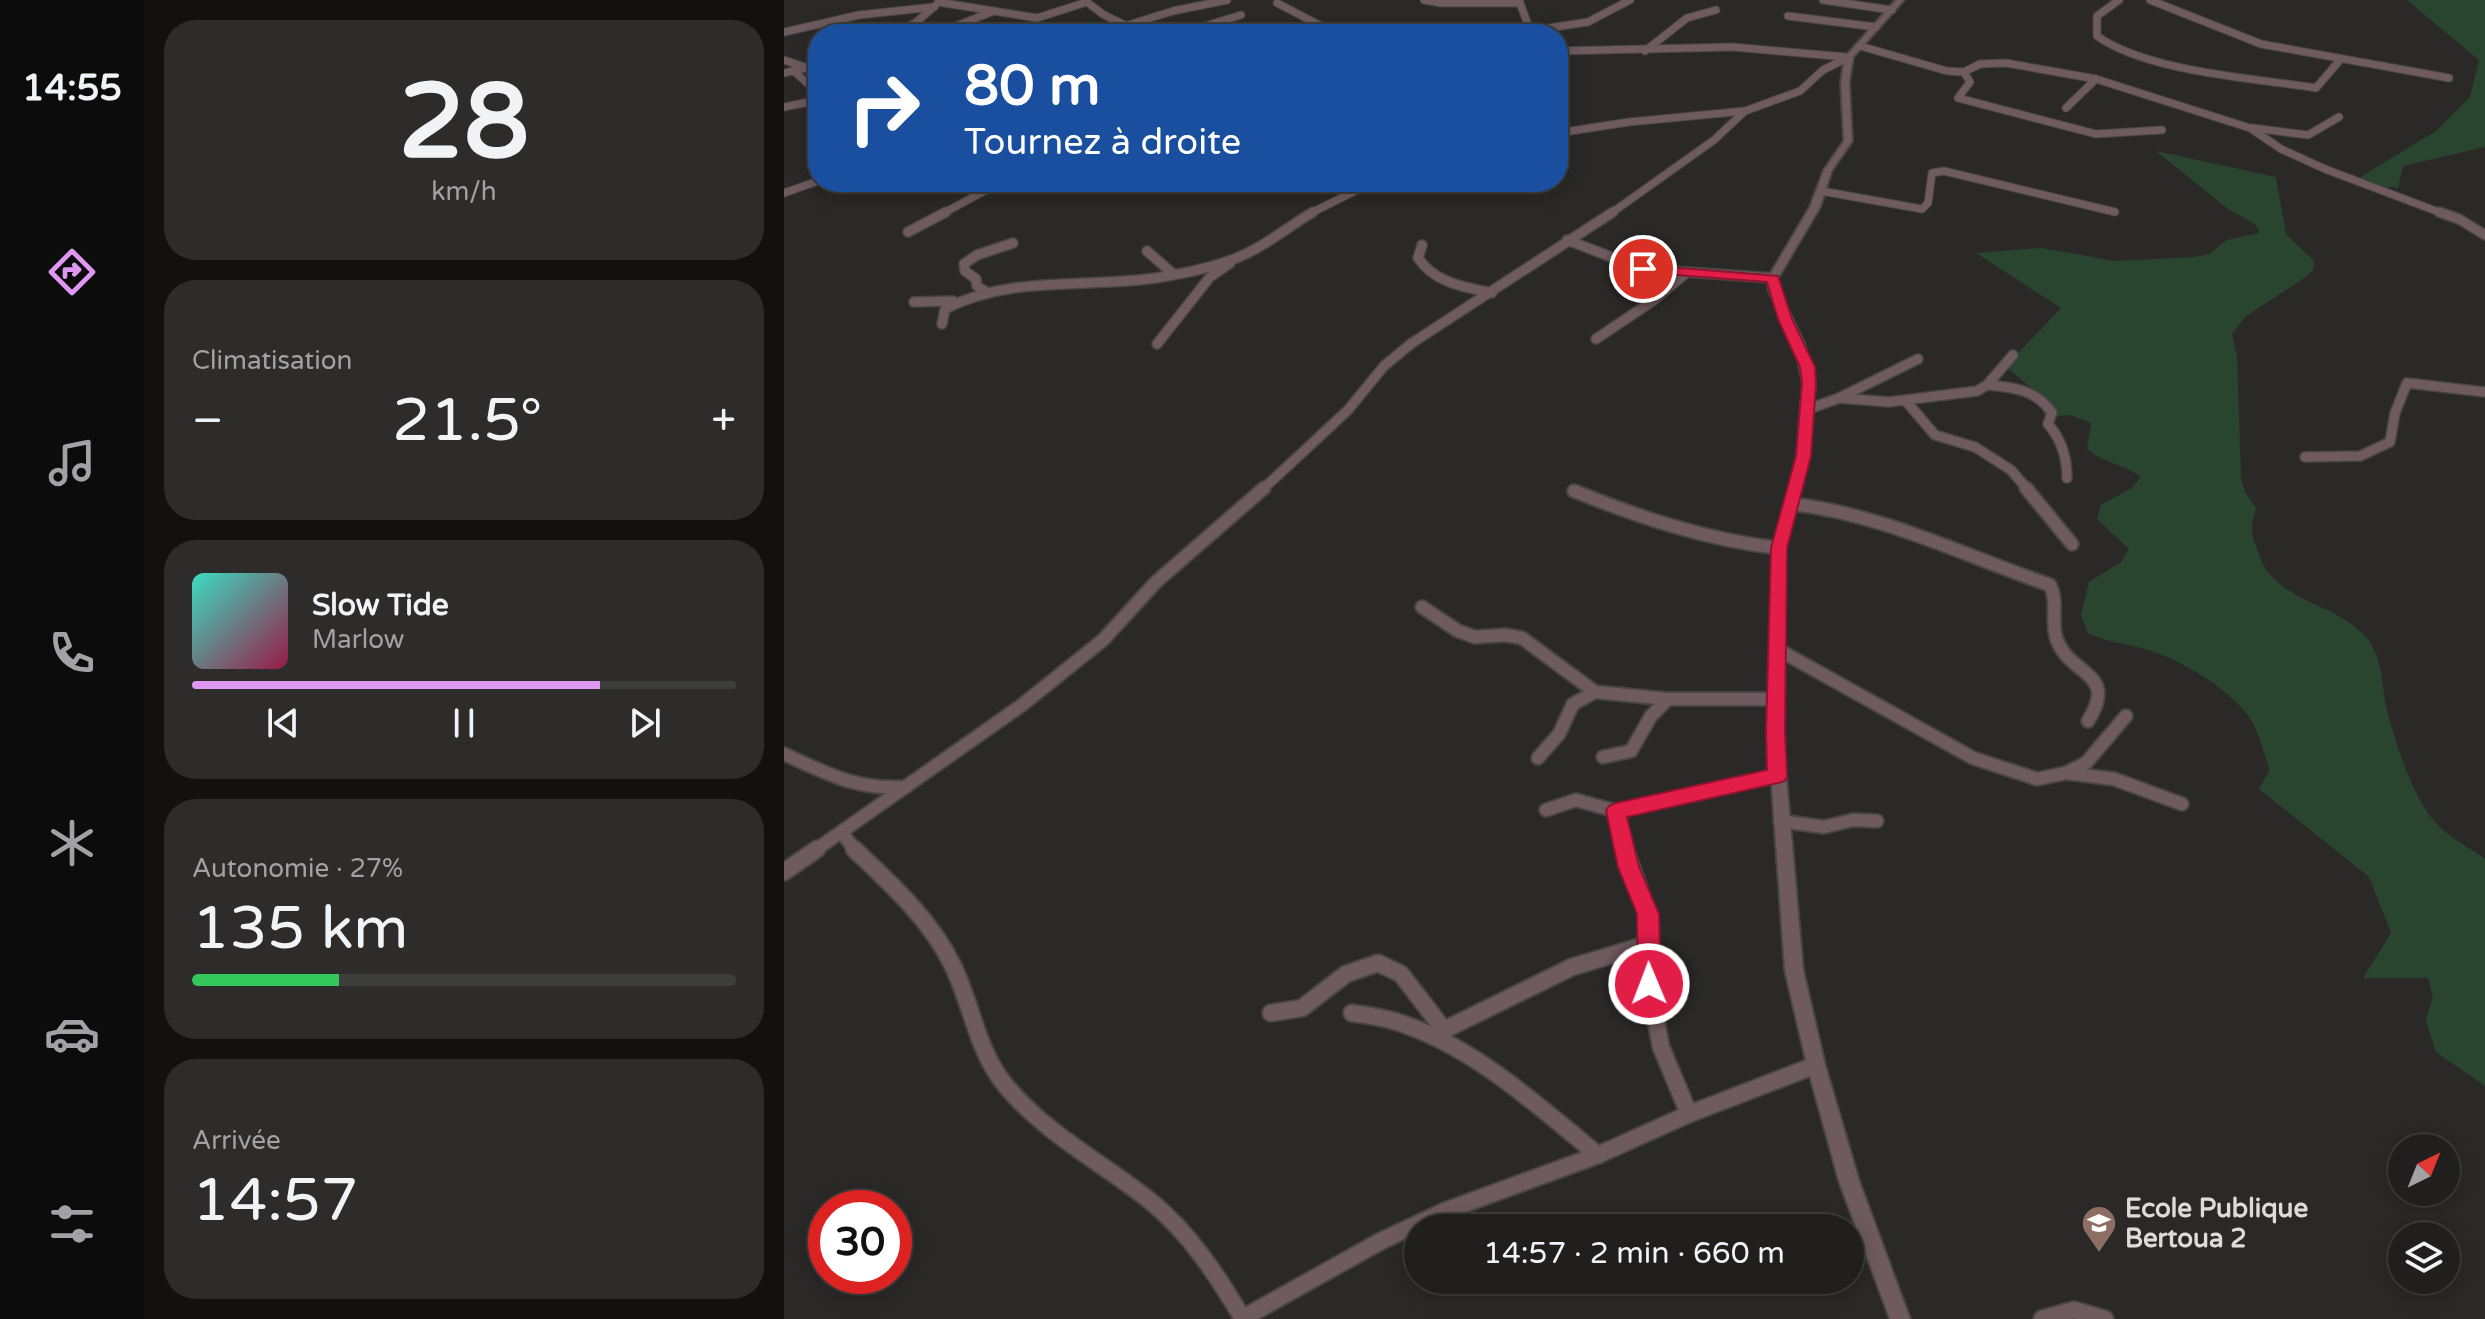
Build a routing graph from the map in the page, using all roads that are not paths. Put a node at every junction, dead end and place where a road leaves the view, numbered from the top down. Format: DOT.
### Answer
graph roads {
  1 [pos="1227,0"];
  2 [pos="1424,0"];
  3 [pos="1630,0"];
  4 [pos="1823,0"];
  5 [pos="2119,0"];
  6 [pos="2150,0"];
  7 [pos="1084,2"];
  8 [pos="1520,2"];
  9 [pos="938,3"];
  10 [pos="1277,3"];
  11 [pos="1214,5"];
  12 [pos="1896,5"];
  13 [pos="1716,10"];
  14 [pos="994,11"];
  15 [pos="1241,15"];
  16 [pos="1788,16"];
  17 [pos="1251,22"];
  18 [pos="819,24"];
  19 [pos="915,24"];
  20 [pos="961,24"];
  21 [pos="1125,24"];
  22 [pos="1130,24"];
  23 [pos="1212,24"];
  24 [pos="1319,24"];
  25 [pos="1528,24"];
  26 [pos="1568,26"];
  27 [pos="808,27"];
  28 [pos="1876,27"];
  29 [pos="784,32"];
  30 [pos="1568,51"];
  31 [pos="1645,51"];
  32 [pos="1854,52"];
  33 [pos="784,60"];
  34 [pos="2340,60"];
  35 [pos="808,68"];
  36 [pos="795,72"];
  37 [pos="1964,72"];
  38 [pos="784,73"];
  39 [pos="2449,78"];
  40 [pos="2096,79"];
  41 [pos="808,84"];
  42 [pos="808,102"];
  43 [pos="784,107"];
  44 [pos="2066,108"];
  45 [pos="1745,111"];
  46 [pos="2339,117"];
  47 [pos="2250,128"];
  48 [pos="2162,130"];
  49 [pos="1568,131"];
  50 [pos="808,184"];
  51 [pos="1821,191"];
  52 [pos="982,192"];
  53 [pos="1351,192"];
  54 [pos="784,196"];
  55 [pos="2115,212"];
  56 [pos="908,232"];
  57 [pos="2485,235"];
  58 [pos="1567,240"];
  59 [pos="1013,243"];
  60 [pos="1422,245"];
  61 [pos="1147,251"];
  62 [pos="1235,259"];
  63 [pos="1172,273"];
  64 [pos="1686,273"];
  65 [pos="1773,278"];
  66 [pos="988,293"];
  67 [pos="1492,293"];
  68 [pos="964,299"];
  69 [pos="914,302"];
  70 [pos="942,324"];
  71 [pos="1596,339"];
  72 [pos="1157,344"];
  73 [pos="2013,355"];
  74 [pos="1918,359"];
  75 [pos="1987,385"];
  76 [pos="2485,392"];
  77 [pos="1839,398"];
  78 [pos="1905,400"];
  79 [pos="1806,410"];
  80 [pos="2305,457"];
  81 [pos="2067,478"];
  82 [pos="1574,491"];
  83 [pos="1792,504"];
  84 [pos="2072,544"];
  85 [pos="1779,548"];
  86 [pos="1422,607"];
  87 [pos="1777,649"];
  88 [pos="1595,692"];
  89 [pos="1668,699"];
  90 [pos="1776,699"];
  91 [pos="2126,716"];
  92 [pos="2088,721"];
  93 [pos="784,754"];
  94 [pos="1603,757"];
  95 [pos="1538,758"];
  96 [pos="2066,773"];
  97 [pos="1778,776"];
  98 [pos="906,787"];
  99 [pos="2182,804"];
  100 [pos="1546,810"];
  101 [pos="1616,811"];
  102 [pos="1780,821"];
  103 [pos="1877,821"];
  104 [pos="842,833"];
  105 [pos="784,872"];
  106 [pos="1649,944"];
  107 [pos="1271,1013"];
  108 [pos="1352,1013"];
  109 [pos="1816,1065"];
  110 [pos="1689,1114"];
  111 [pos="1598,1155"];
  112 [pos="1243,1318"];
  113 [pos="1900,1319"];
  114 [pos="2042,1319"];
  115 [pos="2105,1319"];
  1 -- 11 [label="street"];
  2 -- 8 [label="street"];
  3 -- 26 [label="street"];
  4 -- 12 [label="street"];
  5 -- 34 [label="street"];
  6 -- 34 [label="street"];
  7 -- 14 [label="street"];
  7 -- 21 [label="street"];
  8 -- 25 [label="street"];
  9 -- 14 [label="street"];
  9 -- 18 [label="street"];
  9 -- 19 [label="street"];
  10 -- 24 [label="street"];
  11 -- 15 [label="street"];
  11 -- 22 [label="street"];
  12 -- 28 [label="street"];
  13 -- 31 [label="street"];
  14 -- 20 [label="street"];
  15 -- 17 [label="street"];
  15 -- 23 [label="street"];
  16 -- 28 [label="street"];
  27 -- 29 [label="street"];
  28 -- 32 [label="street"];
  30 -- 31 [label="street"];
  31 -- 32 [label="street"];
  32 -- 37 [label="street"];
  32 -- 45 [label="street"];
  32 -- 51 [label="street"];
  33 -- 35 [label="street"];
  34 -- 39 [label="street"];
  35 -- 36 [label="street"];
  36 -- 38 [label="street"];
  36 -- 41 [label="street"];
  37 -- 40 [label="street"];
  37 -- 48 [label="street"];
  40 -- 44 [label="street"];
  40 -- 47 [label="street"];
  42 -- 43 [label="street"];
  45 -- 49 [label="street"];
  45 -- 58 [label="street"];
  46 -- 47 [label="street"];
  47 -- 57 [label="street"];
  50 -- 54 [label="street"];
  51 -- 55 [label="street"];
  51 -- 65 [label="street"];
  52 -- 56 [label="street"];
  53 -- 62 [label="street"];
  58 -- 64 [label="street"];
  58 -- 67 [label="street"];
  59 -- 66 [label="street"];
  60 -- 67 [label="street"];
  61 -- 63 [label="street"];
  62 -- 63 [label="street"];
  62 -- 72 [label="street"];
  63 -- 66 [label="street"];
  64 -- 65 [label="street"];
  64 -- 71 [label="street"];
  65 -- 79 [label="street"];
  66 -- 68 [label="street"];
  67 -- 98 [label="street"];
  68 -- 69 [label="street"];
  68 -- 70 [label="street"];
  73 -- 75 [label="street"];
  74 -- 77 [label="street"];
  75 -- 78 [label="street"];
  75 -- 81 [label="street"];
  76 -- 80 [label="street"];
  77 -- 78 [label="street"];
  77 -- 79 [label="street"];
  78 -- 84 [label="street"];
  79 -- 83 [label="street"];
  82 -- 85 [label="street"];
  83 -- 85 [label="street"];
  83 -- 92 [label="street"];
  85 -- 87 [label="street"];
  86 -- 88 [label="street"];
  87 -- 90 [label="street"];
  87 -- 96 [label="street"];
  88 -- 89 [label="street"];
  88 -- 95 [label="street"];
  89 -- 90 [label="street"];
  89 -- 94 [label="street"];
  90 -- 97 [label="street"];
  91 -- 96 [label="street"];
  93 -- 98 [label="street"];
  96 -- 99 [label="street"];
  97 -- 101 [label="street"];
  97 -- 102 [label="street"];
  98 -- 104 [label="street"];
  100 -- 101 [label="street"];
  101 -- 106 [label="street"];
  102 -- 103 [label="street"];
  102 -- 109 [label="street"];
  104 -- 105 [label="street"];
  104 -- 112 [label="street"];
  106 -- 107 [label="street"];
  106 -- 110 [label="street"];
  108 -- 111 [label="street"];
  109 -- 110 [label="street"];
  109 -- 113 [label="street"];
  110 -- 111 [label="street"];
  111 -- 112 [label="street"];
  114 -- 115 [label="street"];
}
